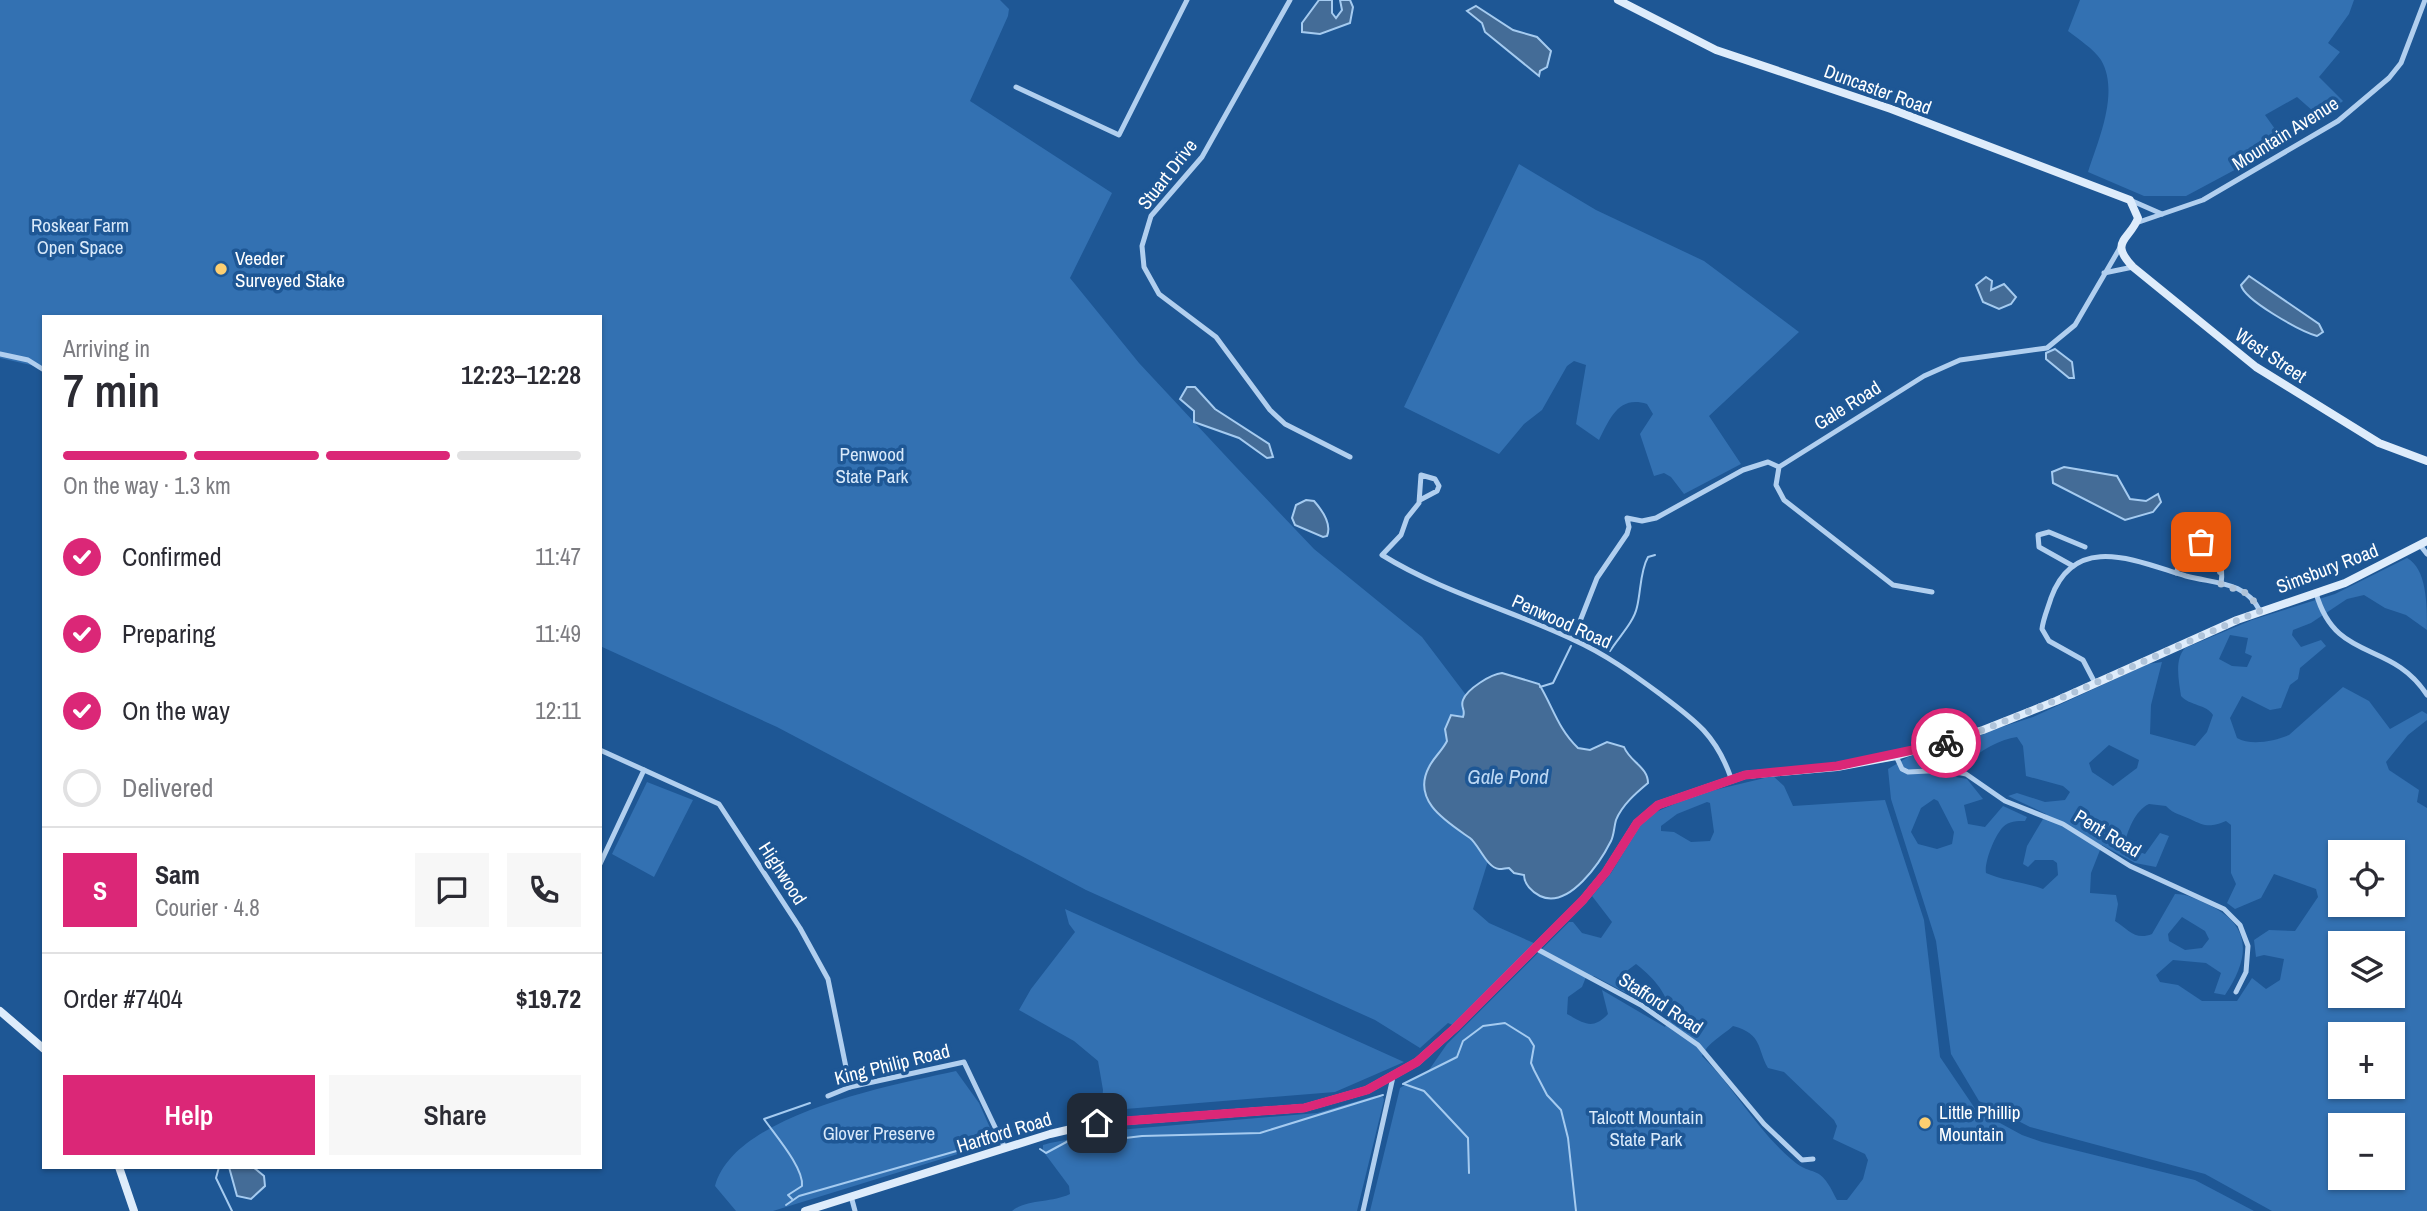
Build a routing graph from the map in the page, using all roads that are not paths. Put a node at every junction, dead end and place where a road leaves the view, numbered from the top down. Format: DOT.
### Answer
graph roads {
  1 [pos="1187,0"];
  2 [pos="1290,0"];
  3 [pos="1618,0"];
  4 [pos="2425,0"];
  5 [pos="1016,87"];
  6 [pos="2130,200"];
  7 [pos="2162,214"];
  8 [pos="2136,223"];
  9 [pos="2121,246"];
  10 [pos="2133,267"];
  11 [pos="2104,273"];
  12 [pos="0,354"];
  13 [pos="42,369"];
  14 [pos="1350,457"];
  15 [pos="2427,461"];
  16 [pos="1779,467"];
  17 [pos="1420,499"];
  18 [pos="2424,543"];
  19 [pos="2085,547"];
  20 [pos="2427,554"];
  21 [pos="2073,566"];
  22 [pos="2176,573"];
  23 [pos="2221,584"];
  24 [pos="1932,592"];
  25 [pos="2316,593"];
  26 [pos="2260,611"];
  27 [pos="1573,639"];
  28 [pos="2095,682"];
  29 [pos="2427,695"];
  30 [pos="602,751"];
  31 [pos="1896,756"];
  32 [pos="644,771"];
  33 [pos="1731,778"];
  34 [pos="602,860"];
  35 [pos="1568,915"];
  36 [pos="1535,948"];
  37 [pos="2236,992"];
  38 [pos="0,1011"];
  39 [pos="42,1047"];
  40 [pos="1393,1077"];
  41 [pos="850,1087"];
  42 [pos="828,1096"];
  43 [pos="1005,1148"];
  44 [pos="1813,1159"];
  45 [pos="120,1169"];
  46 [pos="851,1196"];
  47 [pos="134,1211"];
  48 [pos="806,1211"];
  49 [pos="855,1211"];
  50 [pos="1363,1211"];
  1 -- 5 [label="street"];
  2 -- 14 [label="street, Stuart Drive"];
  3 -- 6 [label="main road, Duncaster Road"];
  4 -- 7 [label="street, Mountain Avenue"];
  6 -- 7 [label="street, Duncaster Road"];
  6 -- 8 [label="main road"];
  7 -- 8 [label="street, Mountain Avenue"];
  8 -- 9 [label="main road"];
  9 -- 10 [label="main road, West Street"];
  9 -- 11 [label="street, Gale Road"];
  10 -- 11 [label="street"];
  10 -- 15 [label="main road, West Street"];
  11 -- 16 [label="street, Gale Road"];
  12 -- 13 [label="street"];
  16 -- 24 [label="street"];
  16 -- 27 [label="street"];
  17 -- 17 [label="street"];
  17 -- 27 [label="street, Penwood Road"];
  18 -- 20 [label="street"];
  18 -- 25 [label="main road, Simsbury Road"];
  19 -- 21 [label="street"];
  21 -- 22 [label="street"];
  21 -- 28 [label="street"];
  22 -- 23 [label="street"];
  22 -- 23 [label="street"];
  23 -- 26 [label="street"];
  25 -- 26 [label="main road, Simsbury Road"];
  25 -- 29 [label="street"];
  26 -- 28 [label="main road, Simsbury Road"];
  27 -- 33 [label="street, Penwood Road"];
  28 -- 31 [label="main road, Simsbury Road"];
  30 -- 32 [label="street, Highwood"];
  31 -- 33 [label="main road, Simsbury Road"];
  31 -- 37 [label="street, Pent Road"];
  32 -- 34 [label="street"];
  32 -- 41 [label="street, Highwood"];
  33 -- 35 [label="main road, Simsbury Road"];
  35 -- 36 [label="main road, Hartford Road"];
  36 -- 40 [label="main road, Hartford Road"];
  36 -- 44 [label="street, Stafford Road"];
  38 -- 39 [label="main road"];
  40 -- 43 [label="main road, Hartford Road"];
  40 -- 50 [label="street"];
  41 -- 42 [label="street, King Philip Road"];
  41 -- 43 [label="street, King Philip Road"];
  43 -- 46 [label="main road, Hartford Road"];
  45 -- 47 [label="main road"];
  46 -- 48 [label="main road, Hartford Road"];
  46 -- 49 [label="street"];
}
